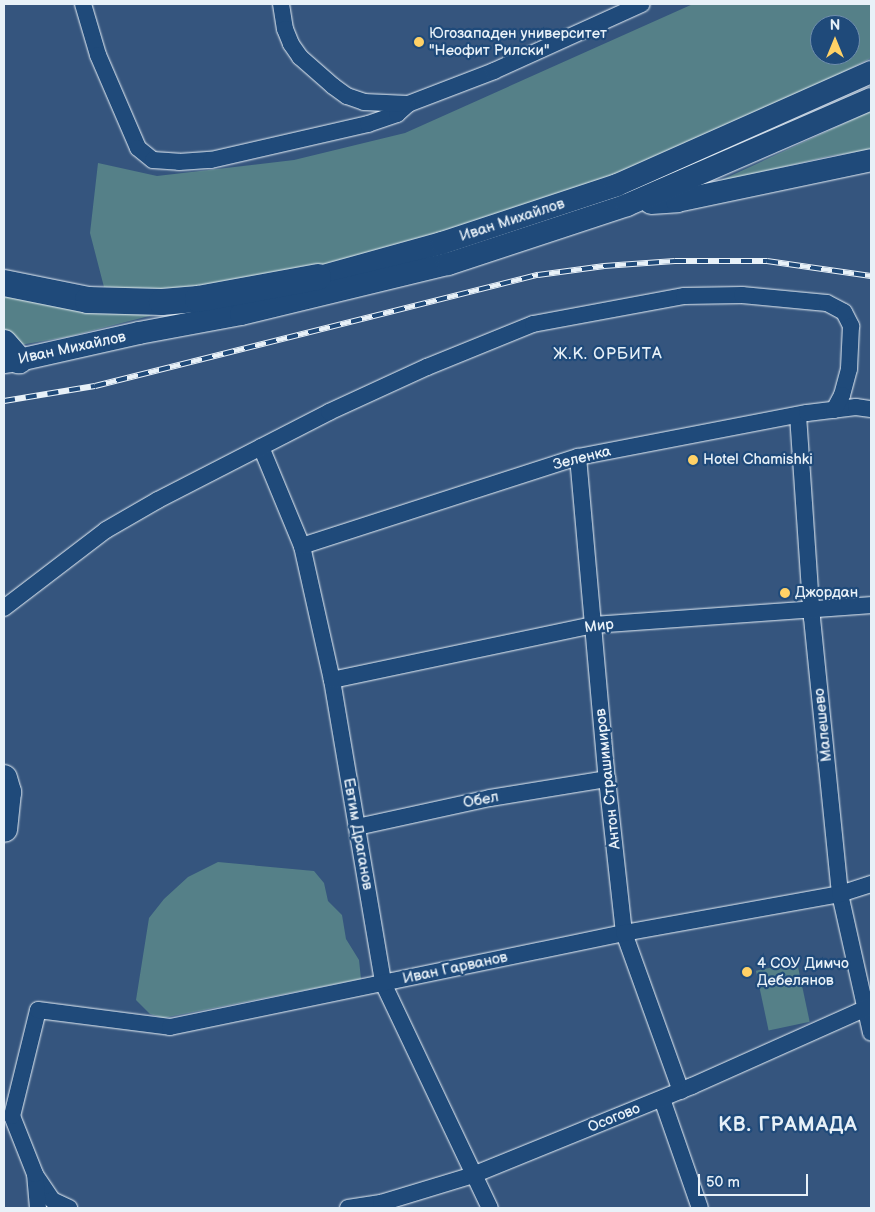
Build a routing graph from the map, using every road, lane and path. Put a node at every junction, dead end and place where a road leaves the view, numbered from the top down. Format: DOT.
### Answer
graph roads {
  1 [pos="83,4"];
  2 [pos="280,4"];
  3 [pos="642,4"];
  4 [pos="871,72"];
  5 [pos="871,99"];
  6 [pos="408,104"];
  7 [pos="871,160"];
  8 [pos="627,205"];
  9 [pos="318,277"];
  10 [pos="4,282"];
  11 [pos="139,333"];
  12 [pos="9,355"];
  13 [pos="871,409"];
  14 [pos="834,410"];
  15 [pos="798,415"];
  16 [pos="261,447"];
  17 [pos="578,457"];
  18 [pos="302,546"];
  19 [pos="871,605"];
  20 [pos="4,608"];
  21 [pos="812,610"];
  22 [pos="594,625"];
  23 [pos="332,680"];
  24 [pos="4,778"];
  25 [pos="607,779"];
  26 [pos="357,827"];
  27 [pos="4,829"];
  28 [pos="871,884"];
  29 [pos="840,894"];
  30 [pos="624,933"];
  31 [pos="383,983"];
  32 [pos="868,1007"];
  33 [pos="871,1033"];
  34 [pos="681,1091"];
  35 [pos="662,1099"];
  36 [pos="35,1174"];
  37 [pos="473,1175"];
  38 [pos="38,1208"];
  39 [pos="69,1208"];
  40 [pos="348,1208"];
  41 [pos="490,1208"];
  42 [pos="700,1208"];
  1 -- 6 [label="street"];
  2 -- 6 [label="street"];
  3 -- 6 [label="street"];
  4 -- 9 [label="main road, Иван Михайлов"];
  5 -- 8 [label="main road, Иван Михайлов"];
  7 -- 8 [label="main road"];
  8 -- 11 [label="main road, Иван Михайлов"];
  9 -- 10 [label="main road"];
  9 -- 11 [label="main road, Иван Михайлов"];
  11 -- 12 [label="main road, Иван Михайлов"];
  13 -- 14 [label="street, Зеленка"];
  14 -- 15 [label="street, Зеленка"];
  14 -- 16 [label="street"];
  15 -- 17 [label="street, Зеленка"];
  15 -- 21 [label="street, Малешево"];
  16 -- 18 [label="street, Евтим Драганов"];
  16 -- 20 [label="street"];
  17 -- 18 [label="street, Зеленка"];
  17 -- 22 [label="street, Антон Страшимиров"];
  18 -- 23 [label="street, Евтим Драганов"];
  19 -- 21 [label="street, Мир"];
  21 -- 22 [label="street, Мир"];
  21 -- 29 [label="street, Малешево"];
  22 -- 23 [label="street, Мир"];
  22 -- 25 [label="street, Антон Страшимиров"];
  23 -- 26 [label="street, Евтим Драганов"];
  24 -- 27 [label="main road"];
  25 -- 26 [label="street, Обел"];
  25 -- 30 [label="street, Антон Страшимиров"];
  26 -- 31 [label="street, Евтим Драганов"];
  28 -- 29 [label="street, Иван Гарванов"];
  29 -- 30 [label="street, Иван Гарванов"];
  29 -- 32 [label="street, Малешево"];
  30 -- 31 [label="street, Иван Гарванов"];
  30 -- 34 [label="street, Антон Страшимиров"];
  31 -- 36 [label="street, Иван Гарванов"];
  31 -- 37 [label="street, Евтим Драганов"];
  32 -- 33 [label="street, Малешево"];
  32 -- 34 [label="street, Осогово"];
  34 -- 35 [label="street, Осогово"];
  35 -- 37 [label="street, Осогово"];
  35 -- 42 [label="street"];
  36 -- 38 [label="street"];
  36 -- 39 [label="street"];
  37 -- 40 [label="street, Осогово"];
  37 -- 41 [label="street, Евтим Драганов"];
}
